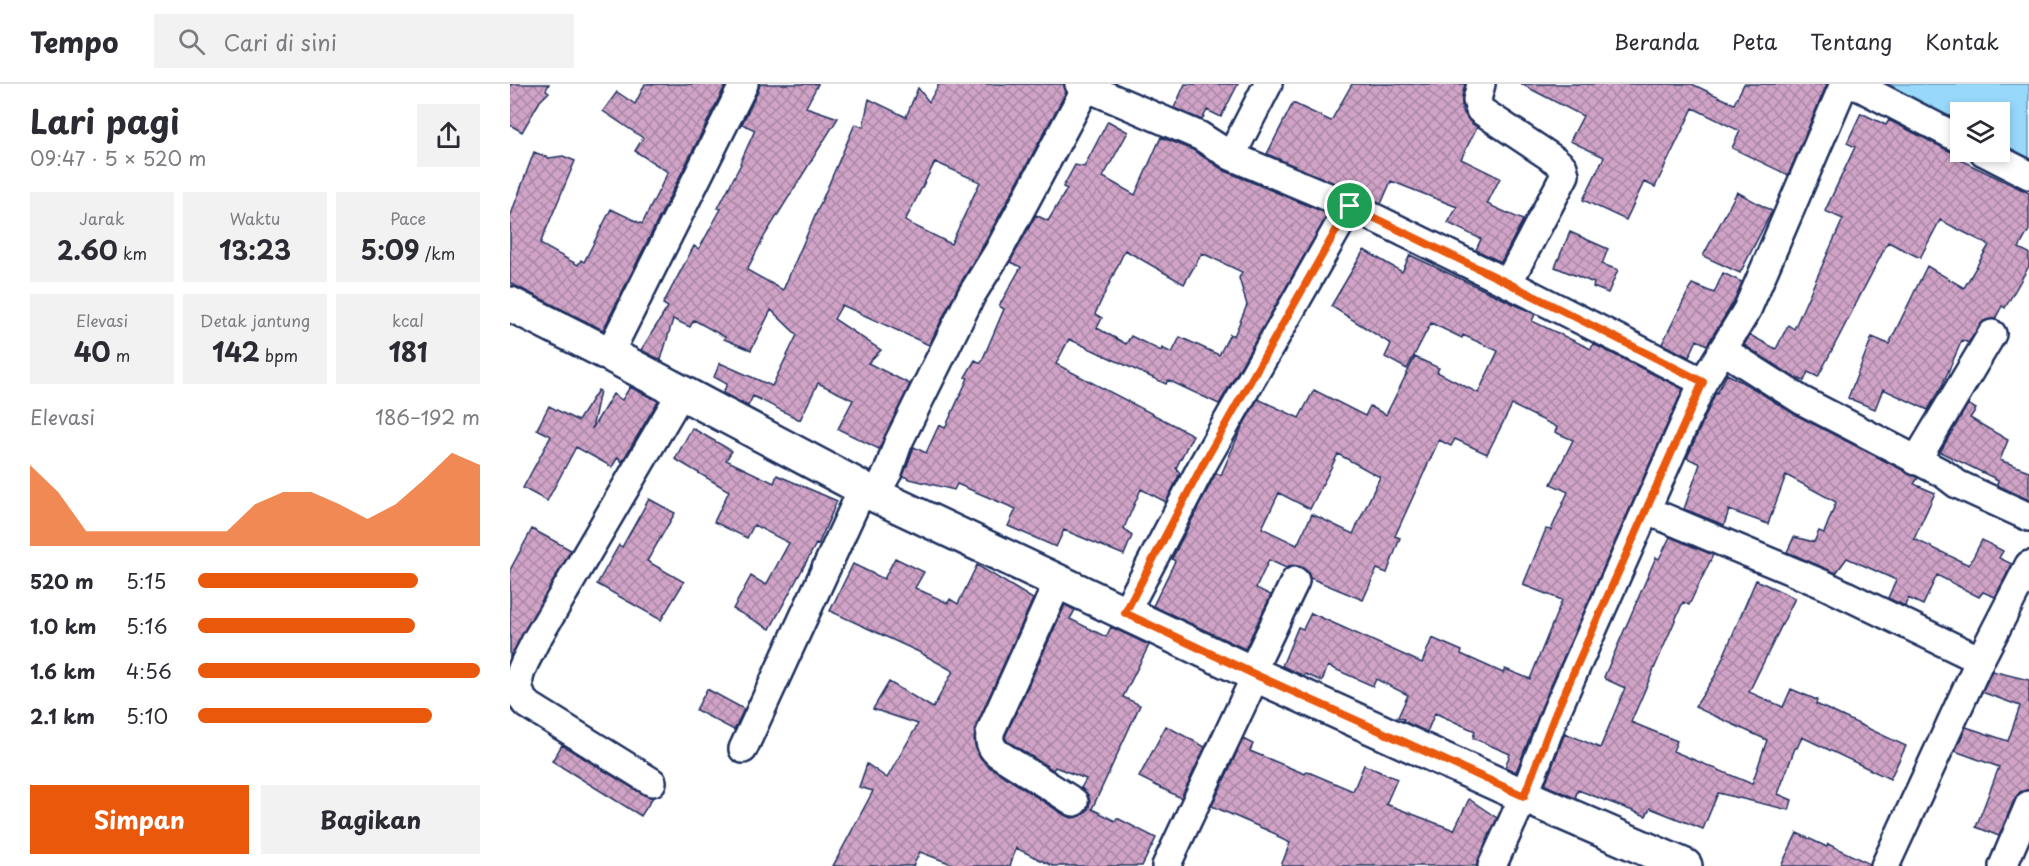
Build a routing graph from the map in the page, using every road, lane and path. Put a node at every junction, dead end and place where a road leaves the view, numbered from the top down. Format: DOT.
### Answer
graph roads {
  1 [pos="744,84"];
  2 [pos="1268,84"];
  3 [pos="1481,84"];
  4 [pos="1844,84"];
  5 [pos="1854,84"];
  6 [pos="1084,85"];
  7 [pos="1950,134"];
  8 [pos="1231,156"];
  9 [pos="2004,162"];
  10 [pos="2029,175"];
  11 [pos="1350,206"];
  12 [pos="1508,283"];
  13 [pos="510,304"];
  14 [pos="1992,334"];
  15 [pos="1724,350"];
  16 [pos="609,354"];
  17 [pos="1703,382"];
  18 [pos="681,393"];
  19 [pos="1916,461"];
  20 [pos="869,491"];
  21 [pos="1646,510"];
  22 [pos="2029,517"];
  23 [pos="2029,565"];
  24 [pos="1295,581"];
  25 [pos="1058,582"];
  26 [pos="1125,613"];
  27 [pos="1980,660"];
  28 [pos="1254,674"];
  29 [pos="743,750"];
  30 [pos="652,782"];
  31 [pos="1524,796"];
  32 [pos="1074,802"];
  33 [pos="2029,805"];
  34 [pos="1166,866"];
  35 [pos="1492,866"];
  36 [pos="1685,866"];
  37 [pos="1885,866"];
  38 [pos="2003,866"];
  1 -- 16 [label="street"];
  2 -- 8 [label="street"];
  3 -- 12 [label="street"];
  4 -- 15 [label="street"];
  5 -- 7 [label="street"];
  6 -- 8 [label="street"];
  6 -- 20 [label="street"];
  8 -- 11 [label="street"];
  9 -- 10 [label="street"];
  11 -- 12 [label="street"];
  11 -- 26 [label="street"];
  12 -- 17 [label="street"];
  13 -- 16 [label="street"];
  14 -- 19 [label="street"];
  15 -- 17 [label="street"];
  15 -- 19 [label="street"];
  16 -- 18 [label="street"];
  17 -- 21 [label="street"];
  18 -- 20 [label="street"];
  18 -- 30 [label="street"];
  19 -- 22 [label="street"];
  20 -- 25 [label="street"];
  20 -- 29 [label="street"];
  21 -- 27 [label="street"];
  21 -- 31 [label="street"];
  23 -- 27 [label="street"];
  24 -- 28 [label="street"];
  25 -- 26 [label="street"];
  25 -- 32 [label="street"];
  26 -- 28 [label="street"];
  27 -- 37 [label="street"];
  28 -- 31 [label="street"];
  28 -- 34 [label="street"];
  31 -- 35 [label="street"];
  31 -- 36 [label="street"];
  33 -- 38 [label="street"];
}
